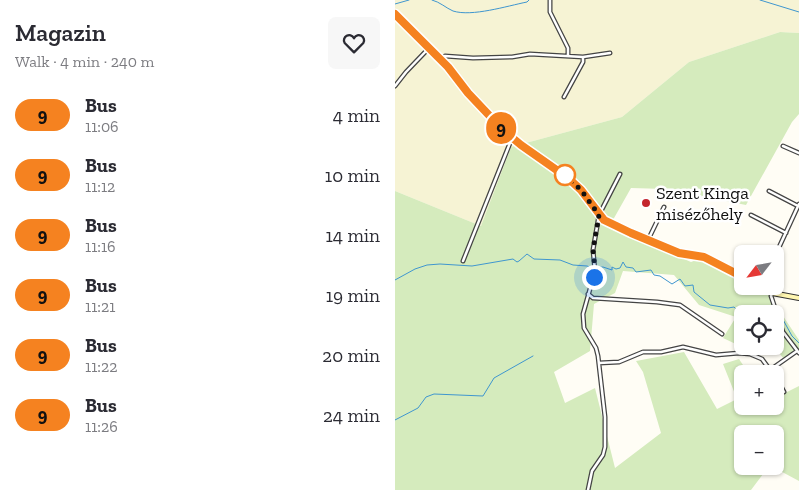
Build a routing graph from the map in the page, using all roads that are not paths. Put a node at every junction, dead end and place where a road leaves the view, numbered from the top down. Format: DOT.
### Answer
graph roads {
  1 [pos="550,0"];
  2 [pos="395,14"];
  3 [pos="429,48"];
  4 [pos="610,53"];
  5 [pos="567,56"];
  6 [pos="583,57"];
  7 [pos="439,58"];
  8 [pos="395,86"];
  9 [pos="564,98"];
  10 [pos="512,138"];
  11 [pos="783,146"];
  12 [pos="799,153"];
  13 [pos="620,174"];
  14 [pos="769,191"];
  15 [pos="798,205"];
  16 [pos="664,207"];
  17 [pos="599,215"];
  18 [pos="751,215"];
  19 [pos="785,232"];
  20 [pos="648,240"];
  21 [pos="780,245"];
  22 [pos="463,261"];
  23 [pos="734,272"];
  24 [pos="588,294"];
  25 [pos="771,295"];
  26 [pos="783,295"];
  27 [pos="799,298"];
  28 [pos="722,334"];
  29 [pos="798,352"];
  30 [pos="599,363"];
  31 [pos="766,365"];
  32 [pos="778,365"];
  33 [pos="588,490"];
  1 -- 5 [label="street"];
  2 -- 3 [label="street"];
  3 -- 7 [label="street"];
  3 -- 8 [label="street"];
  4 -- 6 [label="street"];
  5 -- 6 [label="street"];
  5 -- 7 [label="street"];
  6 -- 9 [label="street"];
  7 -- 10 [label="street"];
  10 -- 17 [label="street"];
  10 -- 22 [label="street"];
  11 -- 12 [label="street"];
  13 -- 17 [label="street"];
  14 -- 15 [label="street"];
  15 -- 19 [label="street"];
  16 -- 20 [label="street"];
  17 -- 20 [label="street"];
  17 -- 24 [label="street"];
  18 -- 19 [label="street"];
  19 -- 21 [label="street"];
  20 -- 23 [label="street"];
  24 -- 28 [label="street"];
  24 -- 30 [label="street"];
  25 -- 29 [label="street"];
  26 -- 27 [label="street"];
  29 -- 32 [label="street"];
  30 -- 31 [label="street"];
  30 -- 33 [label="street"];
}
